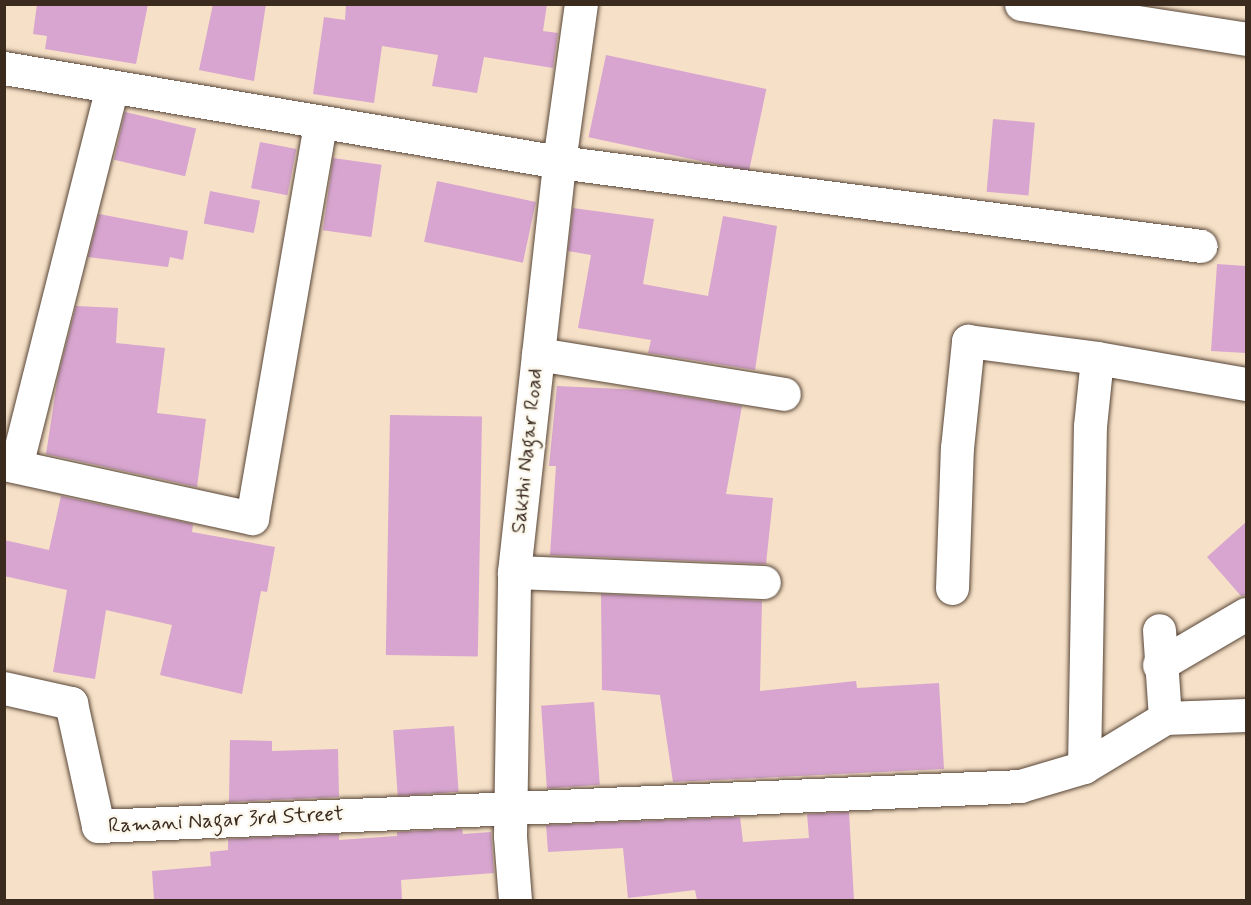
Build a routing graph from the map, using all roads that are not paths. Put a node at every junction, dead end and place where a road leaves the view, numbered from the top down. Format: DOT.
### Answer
graph roads {
  1 [pos="581,4"];
  2 [pos="1021,4"];
  3 [pos="1246,39"];
  4 [pos="4,68"];
  5 [pos="112,87"];
  6 [pos="320,123"];
  7 [pos="559,162"];
  8 [pos="1201,246"];
  9 [pos="538,354"];
  10 [pos="1097,357"];
  11 [pos="1246,384"];
  12 [pos="784,394"];
  13 [pos="10,465"];
  14 [pos="514,572"];
  15 [pos="764,582"];
  16 [pos="951,588"];
  17 [pos="1246,615"];
  18 [pos="1158,630"];
  19 [pos="1159,665"];
  20 [pos="4,688"];
  21 [pos="1246,715"];
  22 [pos="1165,718"];
  23 [pos="1084,767"];
  24 [pos="512,806"];
  25 [pos="515,900"];
  1 -- 7 [label="street, Sakthi Nagar Road"];
  2 -- 3 [label="street"];
  4 -- 5 [label="street"];
  5 -- 6 [label="street"];
  5 -- 13 [label="street"];
  6 -- 7 [label="street"];
  6 -- 13 [label="street"];
  7 -- 8 [label="street"];
  7 -- 9 [label="street, Sakthi Nagar Road"];
  9 -- 12 [label="street"];
  9 -- 14 [label="street, Sakthi Nagar Road"];
  10 -- 11 [label="street"];
  10 -- 16 [label="street"];
  10 -- 23 [label="street"];
  14 -- 15 [label="street"];
  14 -- 24 [label="street, Sakthi Nagar Road"];
  17 -- 19 [label="street"];
  18 -- 19 [label="street"];
  19 -- 22 [label="street"];
  20 -- 24 [label="street, Ramani Nagar 3rd Street"];
  21 -- 22 [label="street"];
  22 -- 23 [label="street"];
  23 -- 24 [label="street"];
  24 -- 25 [label="street, Sakthi Nagar Road"];
}
